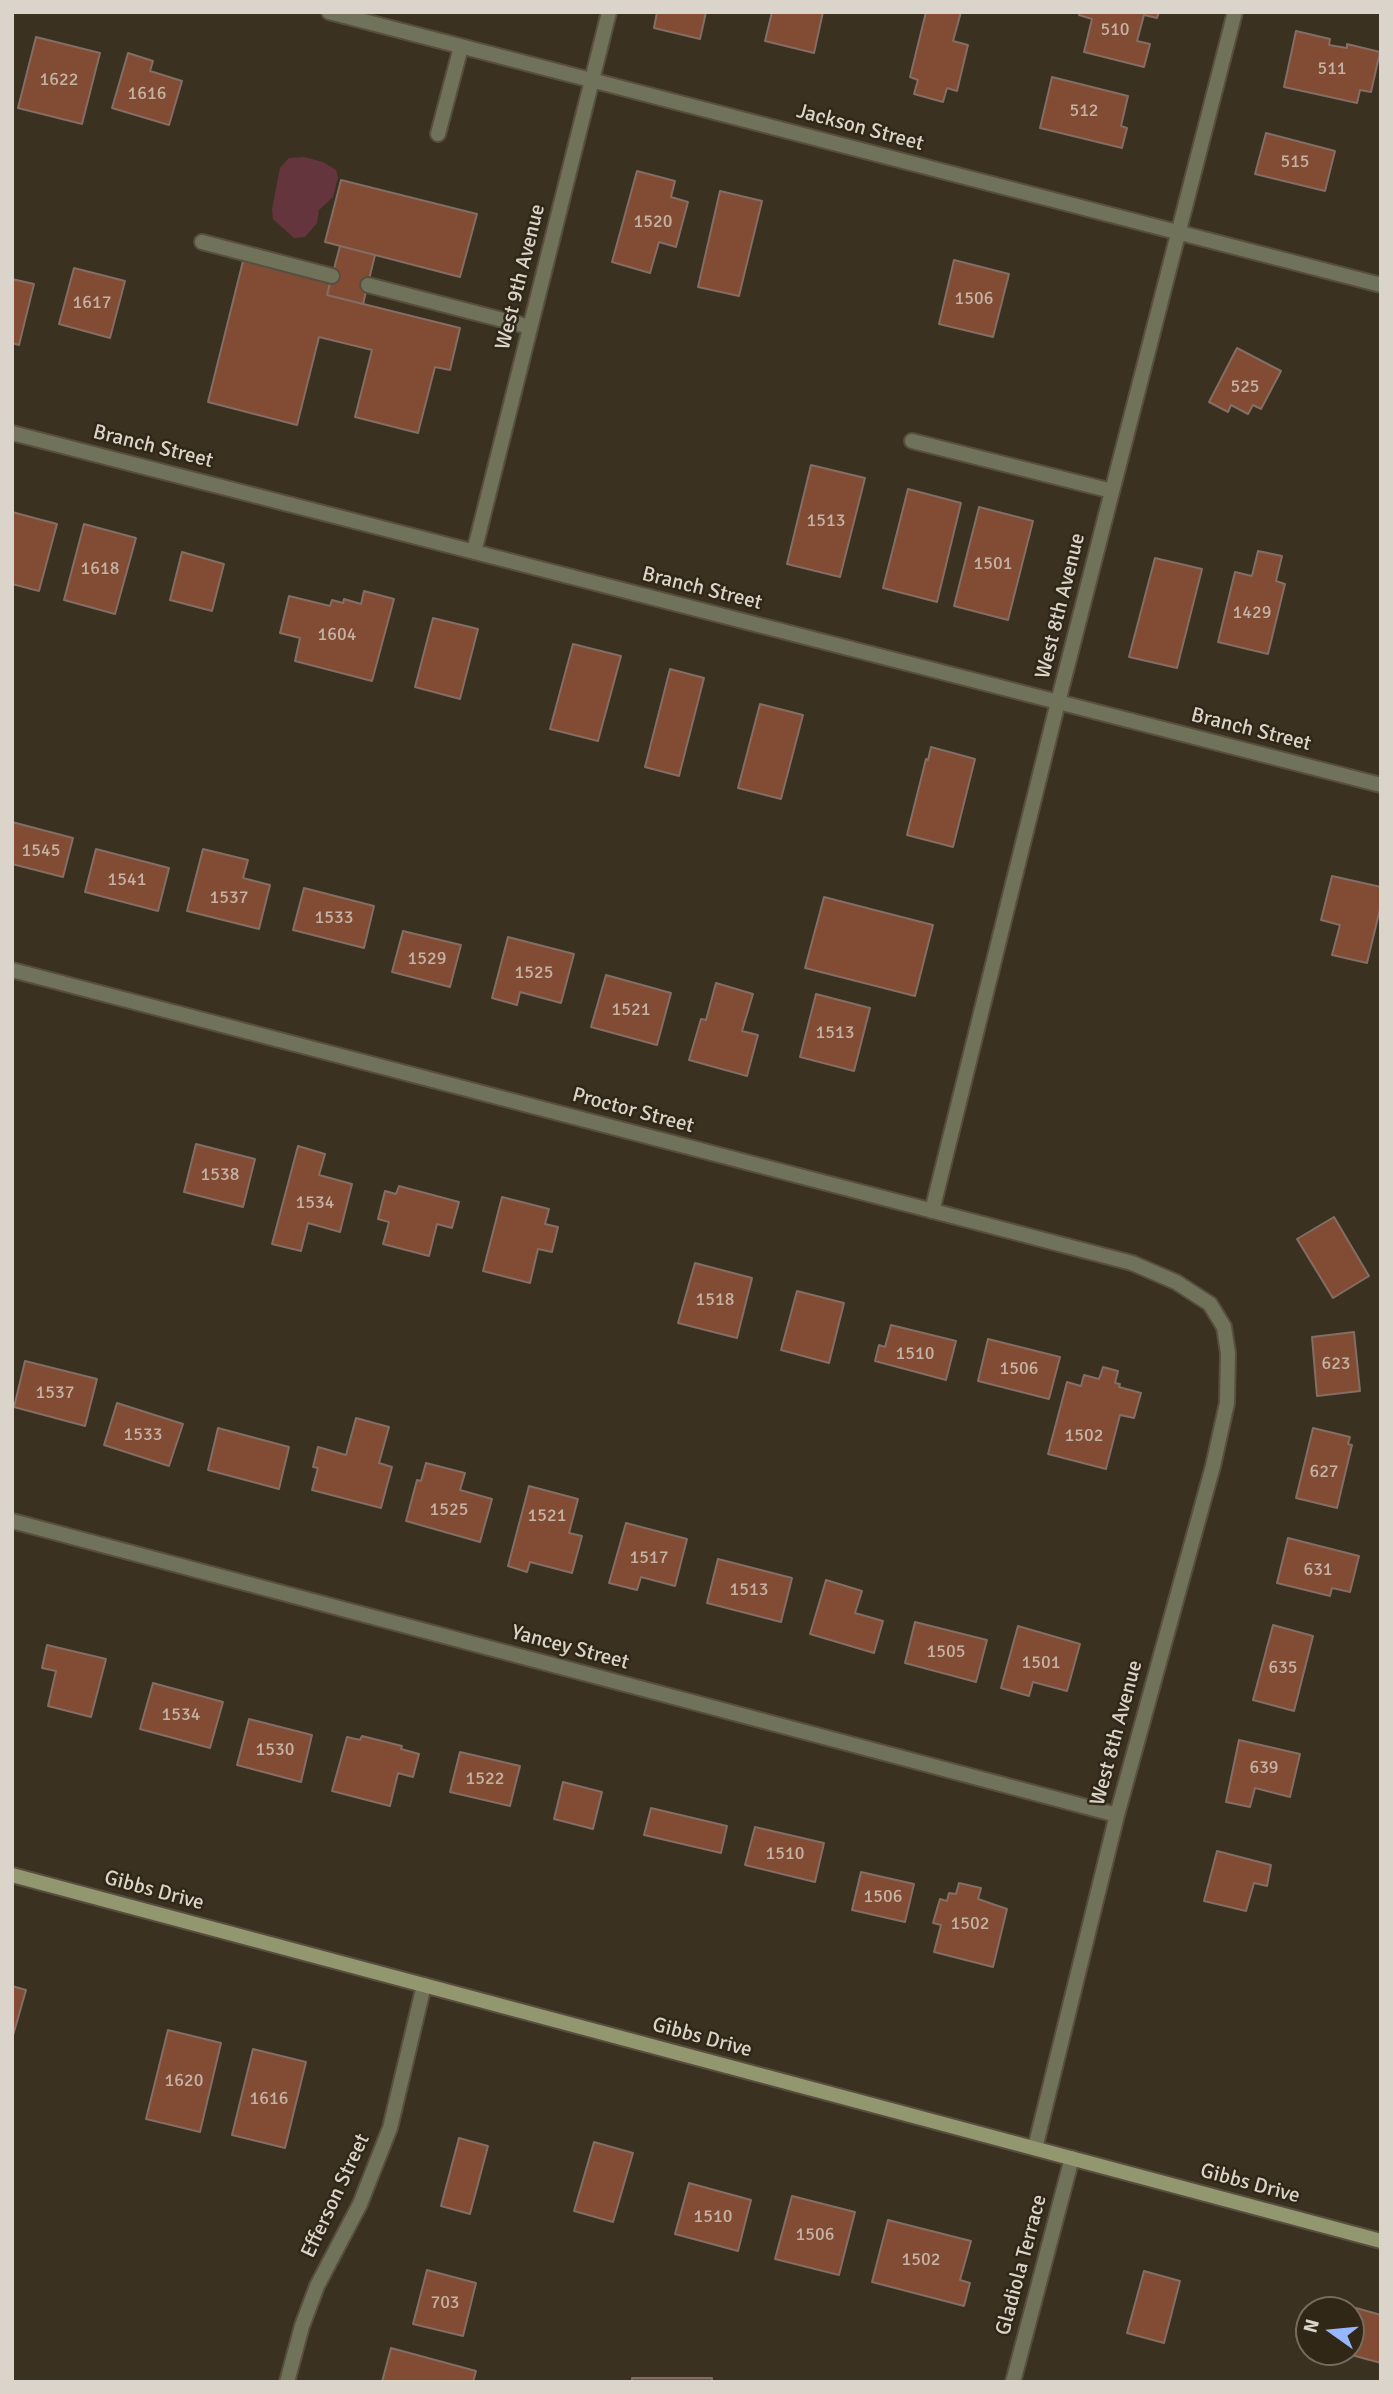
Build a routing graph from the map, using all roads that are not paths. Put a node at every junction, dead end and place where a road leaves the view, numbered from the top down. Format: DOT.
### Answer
graph roads {
  1 [pos="329,12"];
  2 [pos="609,12"];
  3 [pos="1235,12"];
  4 [pos="461,47"];
  5 [pos="591,80"];
  6 [pos="438,134"];
  7 [pos="1179,233"];
  8 [pos="202,242"];
  9 [pos="332,276"];
  10 [pos="368,285"];
  11 [pos="1381,285"];
  12 [pos="530,327"];
  13 [pos="12,433"];
  14 [pos="912,441"];
  15 [pos="1112,491"];
  16 [pos="474,552"];
  17 [pos="1058,702"];
  18 [pos="1381,785"];
  19 [pos="12,970"];
  20 [pos="932,1211"];
  21 [pos="1224,1327"];
  22 [pos="12,1521"];
  23 [pos="1117,1815"];
  24 [pos="12,1875"];
  25 [pos="424,1985"];
  26 [pos="1035,2148"];
  27 [pos="1072,2158"];
  28 [pos="1381,2241"];
  29 [pos="286,2382"];
  30 [pos="1013,2382"];
  1 -- 4 [label="street, Jackson Street"];
  2 -- 5 [label="street, West 9th Avenue"];
  3 -- 7 [label="street, West 8th Avenue"];
  4 -- 5 [label="street, Jackson Street"];
  4 -- 6 [label="street"];
  5 -- 7 [label="street, Jackson Street"];
  5 -- 12 [label="street, West 9th Avenue"];
  7 -- 11 [label="street, Jackson Street"];
  7 -- 15 [label="street, West 8th Avenue"];
  8 -- 9 [label="street"];
  10 -- 12 [label="street"];
  12 -- 16 [label="street, West 9th Avenue"];
  13 -- 16 [label="street, Branch Street"];
  14 -- 15 [label="street"];
  15 -- 17 [label="street, West 8th Avenue"];
  16 -- 17 [label="street, Branch Street"];
  17 -- 18 [label="street, Branch Street"];
  17 -- 20 [label="street, West 8th Avenue"];
  19 -- 20 [label="street, Proctor Street"];
  20 -- 21 [label="street, Proctor Street"];
  21 -- 23 [label="street, West 8th Avenue"];
  22 -- 23 [label="street, Yancey Street"];
  23 -- 26 [label="street, West 8th Avenue"];
  24 -- 25 [label="street, Gibbs Drive"];
  25 -- 26 [label="street, Gibbs Drive"];
  25 -- 29 [label="street, Efferson Street"];
  26 -- 27 [label="street, Gibbs Drive"];
  27 -- 28 [label="street, Gibbs Drive"];
  27 -- 30 [label="street, Gladiola Terrace"];
}
